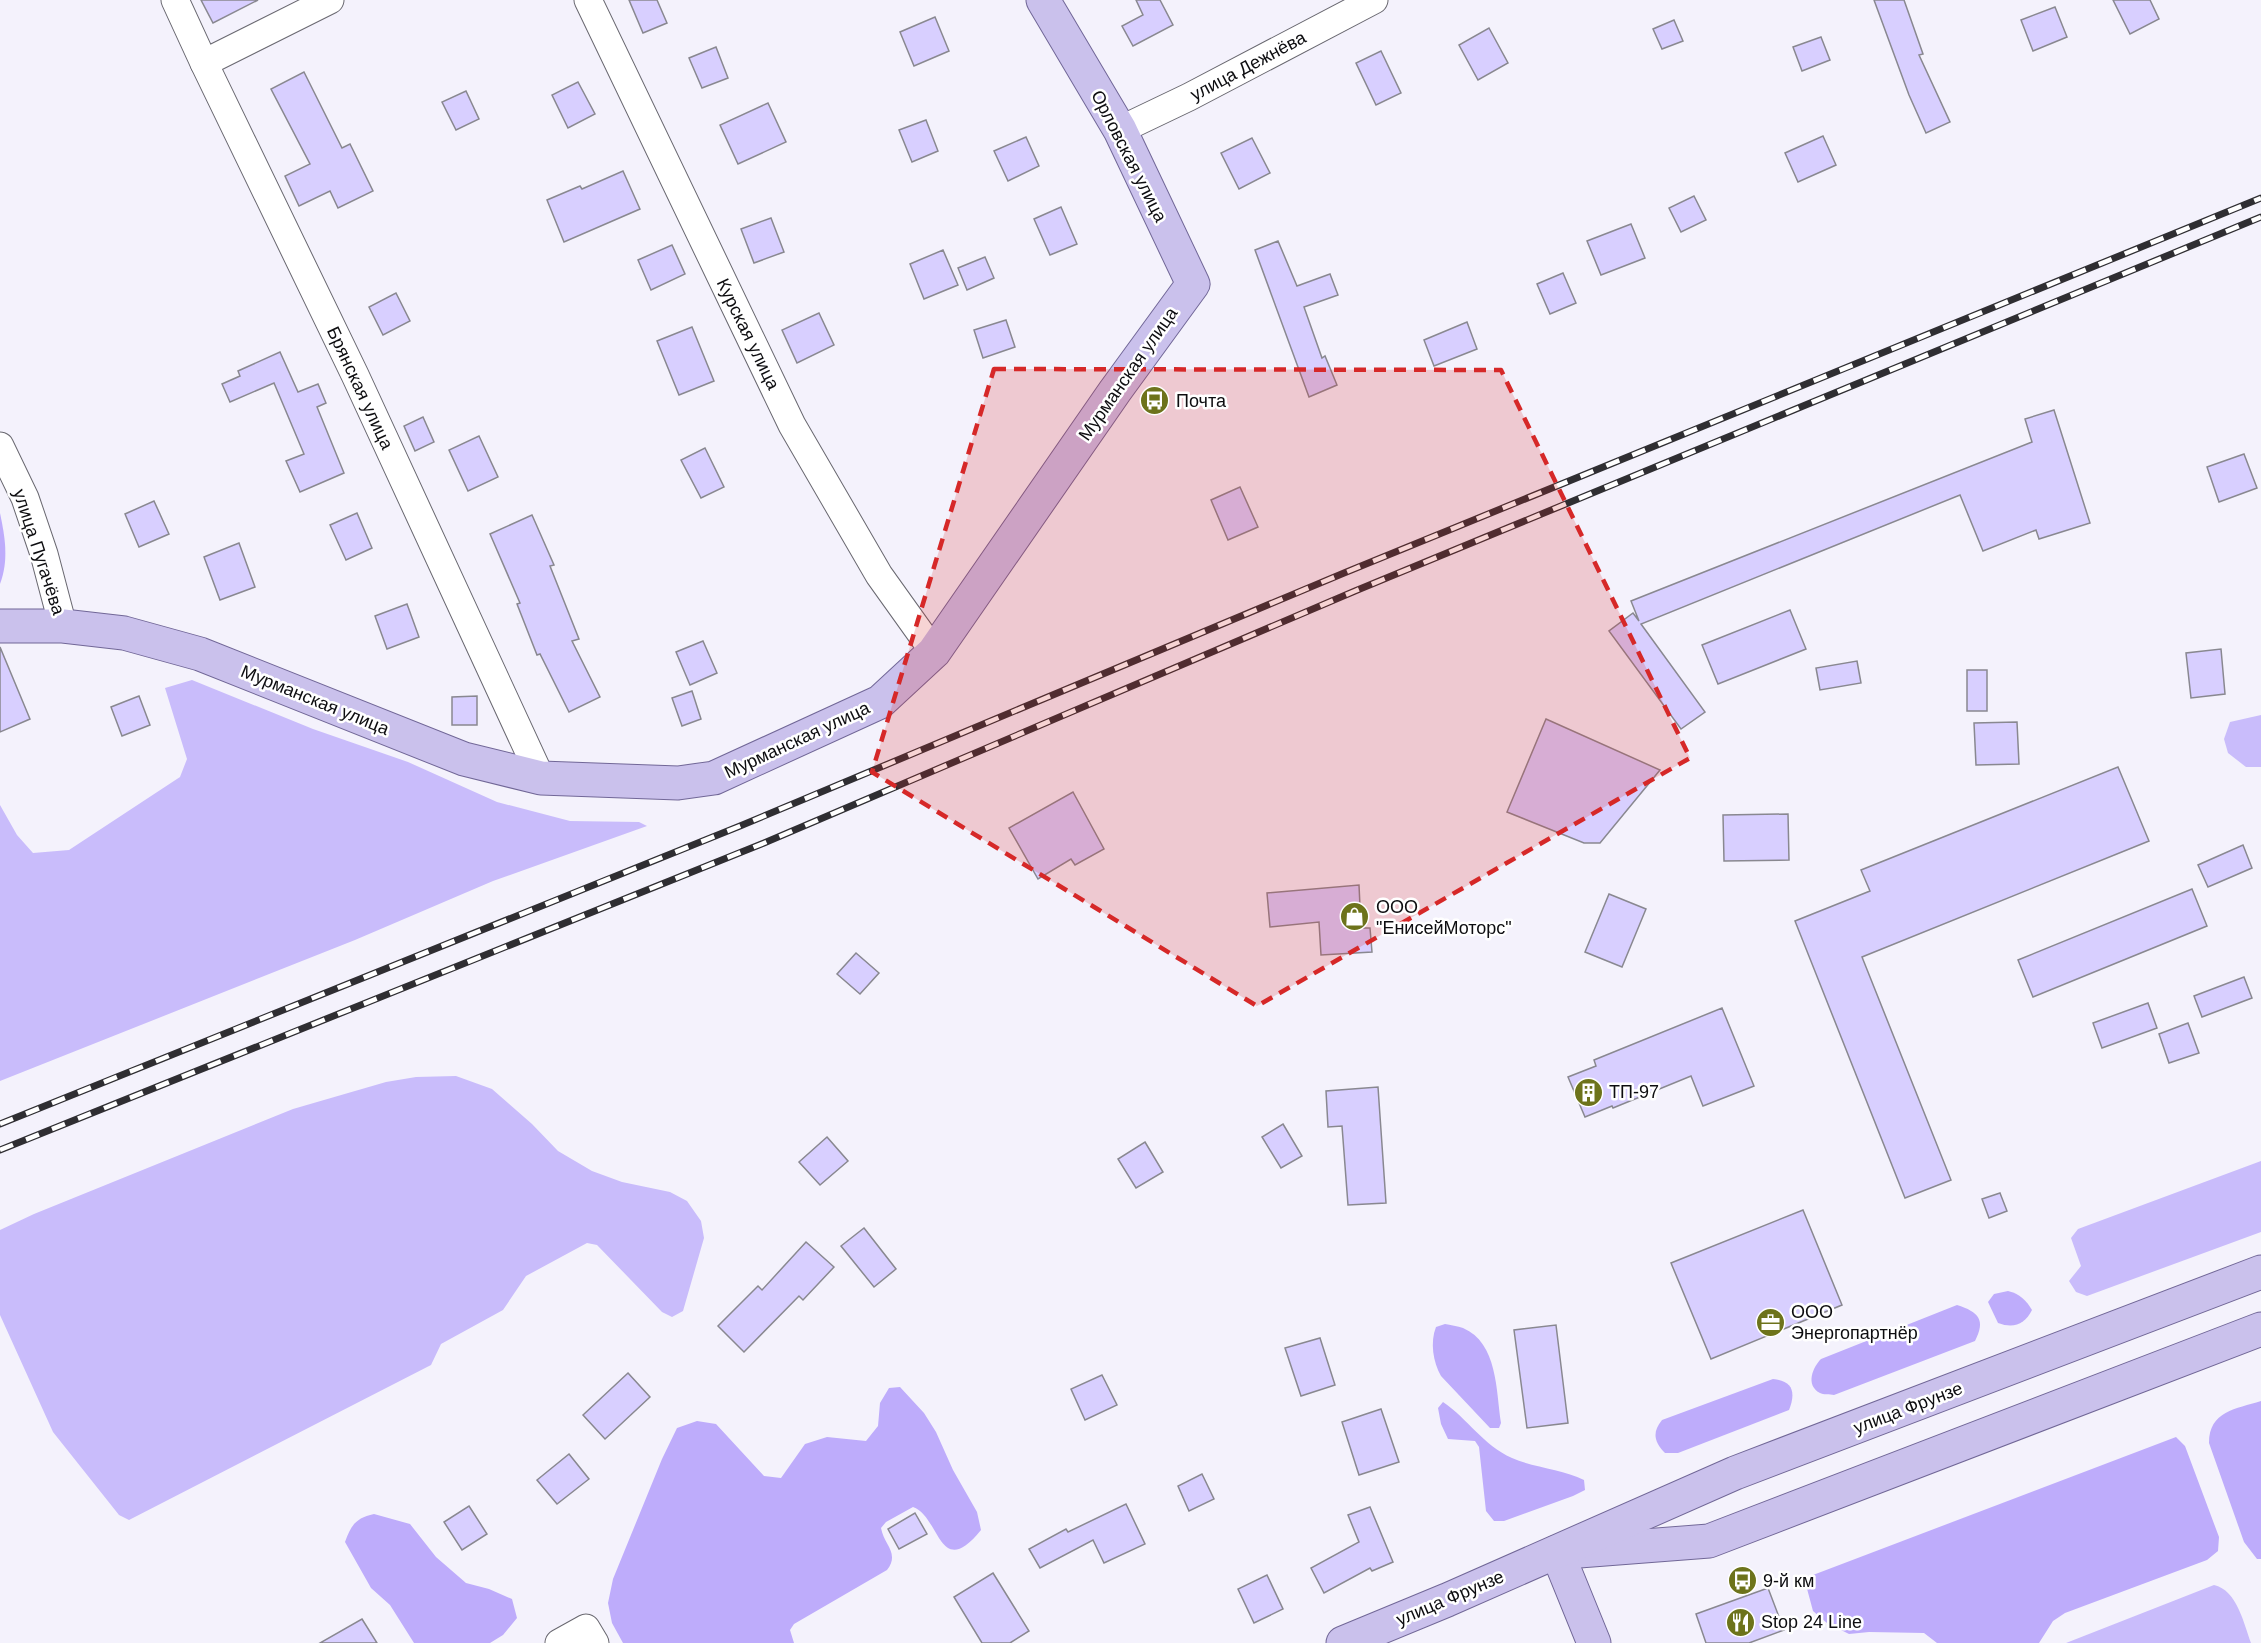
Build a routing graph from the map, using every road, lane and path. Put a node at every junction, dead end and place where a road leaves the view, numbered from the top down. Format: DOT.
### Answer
graph roads {
  1 [pos="175,0"];
  2 [pos="330,0"];
  3 [pos="588,0"];
  4 [pos="1043,0"];
  5 [pos="1374,0"];
  6 [pos="204,63"];
  7 [pos="1120,130"];
  8 [pos="1192,284"];
  9 [pos="0,446"];
  10 [pos="0,626"];
  11 [pos="63,626"];
  12 [pos="934,652"];
  13 [pos="541,778"];
  14 [pos="2261,1272"];
  15 [pos="2261,1329"];
  16 [pos="1557,1552"];
  17 [pos="560,1643"];
  18 [pos="595,1643"];
  19 [pos="1343,1643"];
  20 [pos="1594,1643"];
  1 -- 6 [label="street, Брянская улица"];
  2 -- 6 [label="street"];
  3 -- 12 [label="street, Курская улица"];
  4 -- 7 [label="main road, Орловская улица"];
  5 -- 7 [label="street, улица Дежнёва"];
  6 -- 13 [label="street, Брянская улица"];
  7 -- 8 [label="main road, Орловская улица"];
  8 -- 12 [label="main road, Мурманская улица"];
  9 -- 11 [label="street, улица Пугачёва"];
  10 -- 11 [label="main road, Мурманская улица"];
  11 -- 13 [label="main road, Мурманская улица"];
  12 -- 13 [label="main road, Мурманская улица"];
  14 -- 16 [label="main road, улица Фрунзе"];
  15 -- 16 [label="main road, улица Фрунзе"];
  16 -- 19 [label="main road, улица Фрунзе"];
  16 -- 20 [label="main road"];
  17 -- 18 [label="street"];
}
